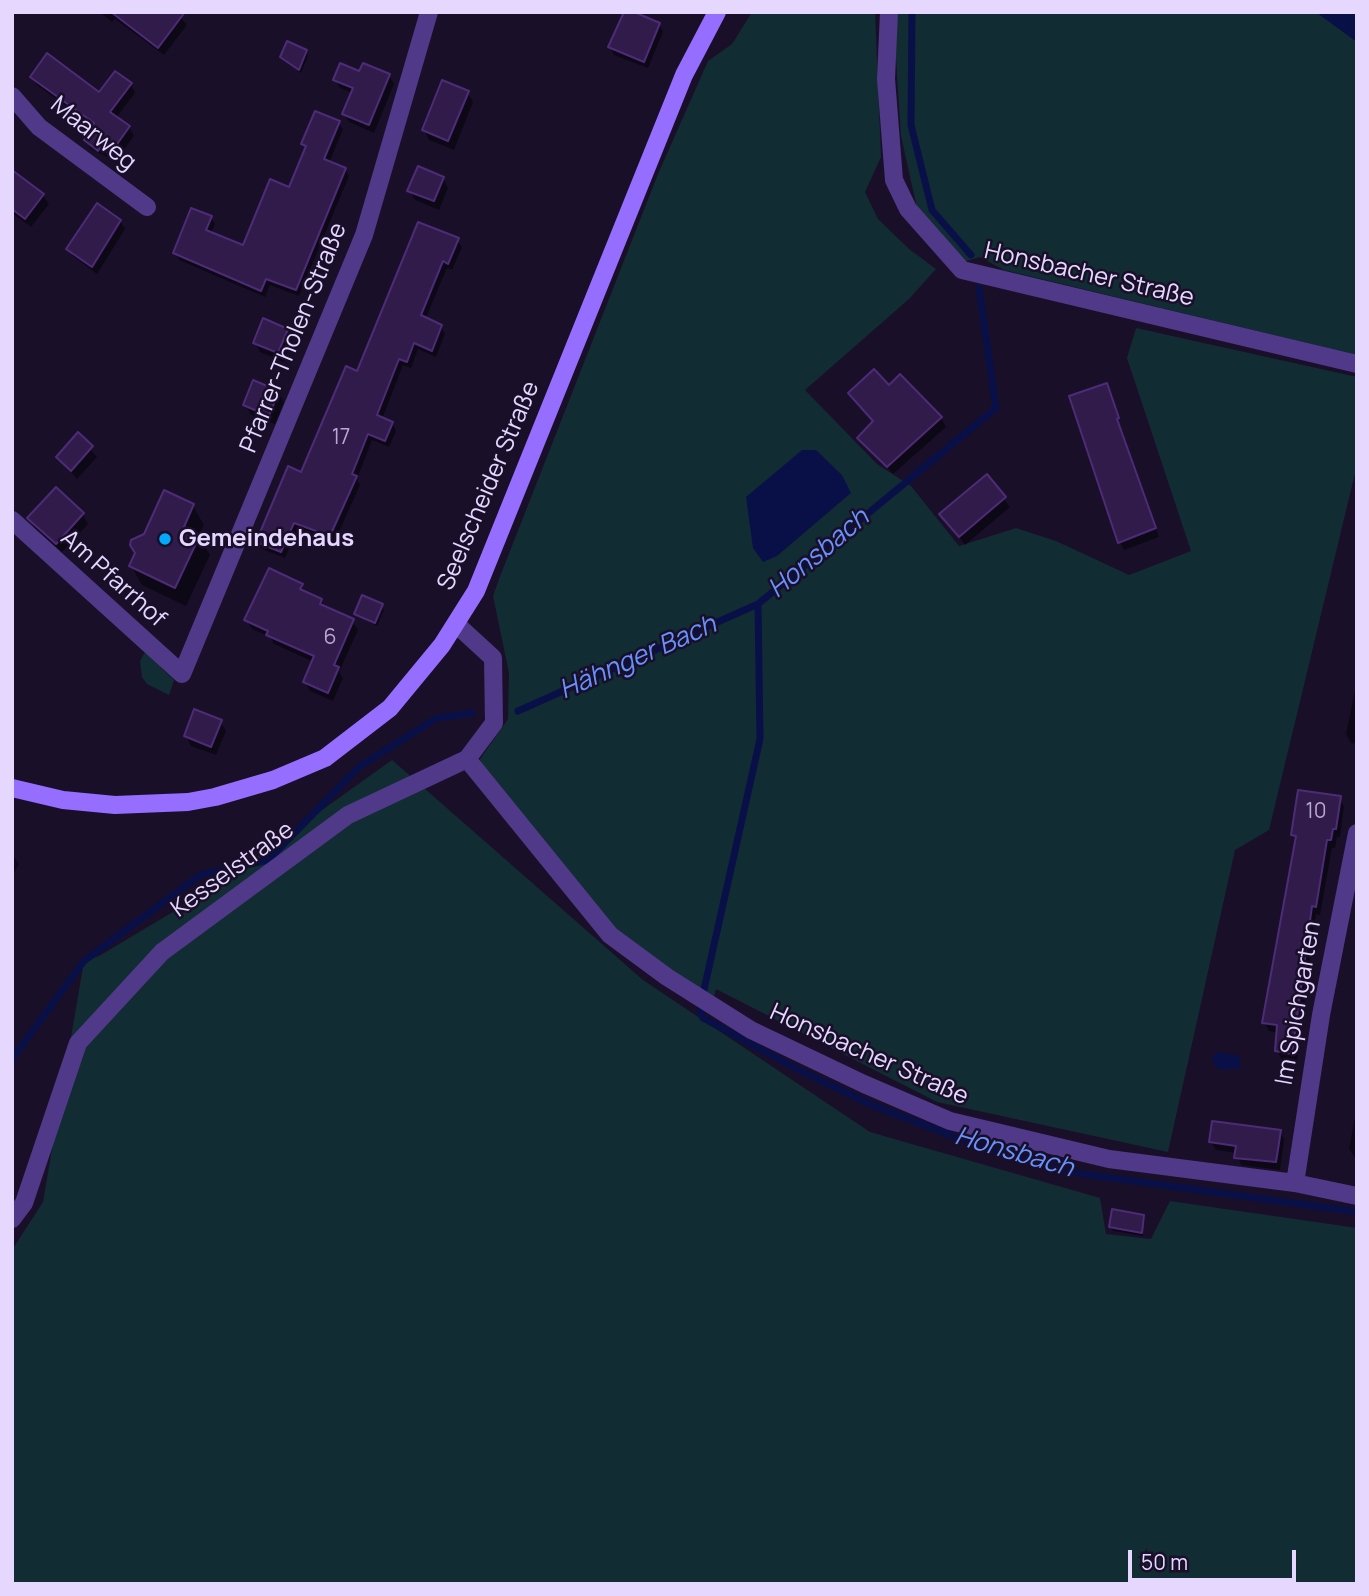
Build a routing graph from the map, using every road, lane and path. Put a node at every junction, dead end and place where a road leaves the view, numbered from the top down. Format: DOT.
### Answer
graph roads {
  1 [pos="429,12"];
  2 [pos="718,12"];
  3 [pos="889,12"];
  4 [pos="12,96"];
  5 [pos="147,207"];
  6 [pos="1357,365"];
  7 [pos="12,520"];
  8 [pos="456,624"];
  9 [pos="182,674"];
  10 [pos="467,759"];
  11 [pos="12,789"];
  12 [pos="1357,833"];
  13 [pos="1295,1183"];
  14 [pos="1357,1196"];
  15 [pos="12,1219"];
  1 -- 9 [label="street, Pfarrer-Tholen-Straße"];
  2 -- 8 [label="street, Seelscheider Straße"];
  3 -- 6 [label="street, Honsbacher Straße"];
  4 -- 5 [label="street, Maarweg"];
  7 -- 9 [label="street, Am Pfarrhof"];
  8 -- 10 [label="street, Kesselstraße"];
  8 -- 11 [label="street, Seelscheider Straße"];
  10 -- 13 [label="street, Honsbacher Straße"];
  10 -- 15 [label="street, Kesselstraße"];
  12 -- 13 [label="street, Im Spichgarten"];
  13 -- 14 [label="street, Honsbacher Straße"];
}
